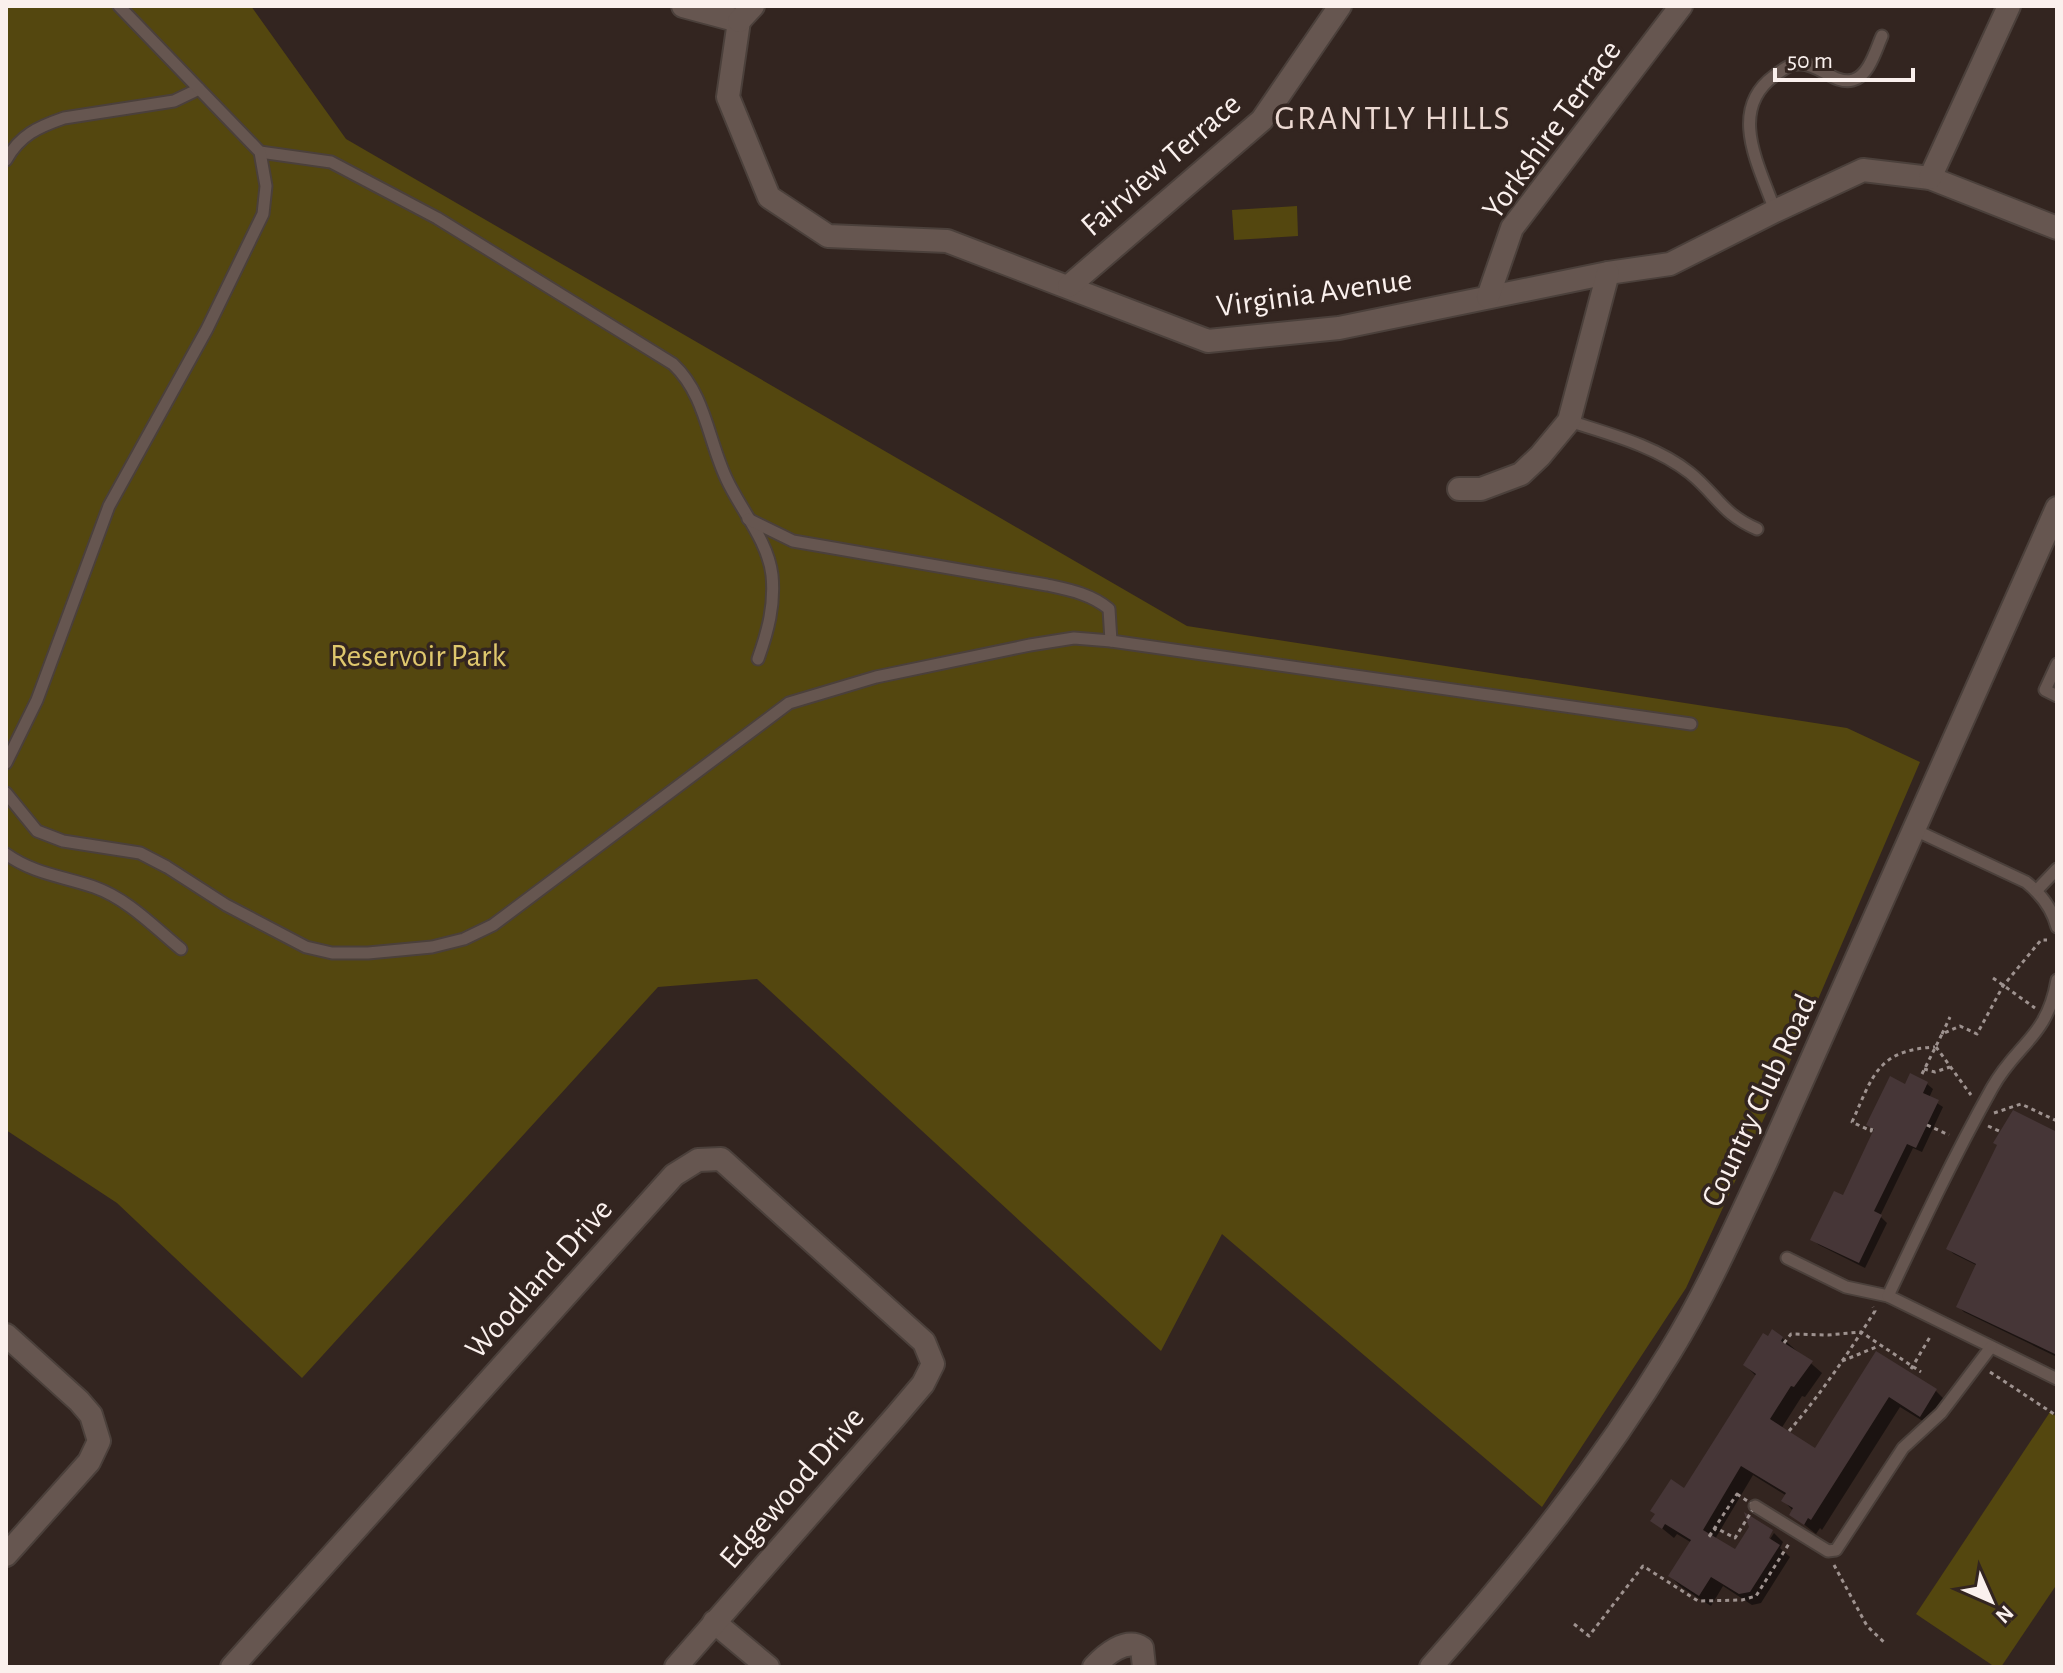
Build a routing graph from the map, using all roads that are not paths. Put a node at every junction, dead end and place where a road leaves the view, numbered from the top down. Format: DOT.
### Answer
graph roads {
  1 [pos="119,6"];
  2 [pos="683,6"];
  3 [pos="1340,6"];
  4 [pos="1681,6"];
  5 [pos="2009,6"];
  6 [pos="746,14"];
  7 [pos="1882,36"];
  8 [pos="199,89"];
  9 [pos="260,152"];
  10 [pos="6,160"];
  11 [pos="1930,178"];
  12 [pos="1775,211"];
  13 [pos="2057,228"];
  14 [pos="1608,273"];
  15 [pos="1069,286"];
  16 [pos="1488,297"];
  17 [pos="1569,421"];
  18 [pos="1459,489"];
  19 [pos="2057,508"];
  20 [pos="748,519"];
  21 [pos="1757,529"];
  22 [pos="1111,641"];
  23 [pos="758,659"];
  24 [pos="2057,664"];
  25 [pos="2057,696"];
  26 [pos="1691,724"];
  27 [pos="6,763"];
  28 [pos="6,793"];
  29 [pos="1915,830"];
  30 [pos="6,854"];
  31 [pos="2057,869"];
  32 [pos="2037,890"];
  33 [pos="2057,927"];
  34 [pos="181,949"];
  35 [pos="2057,980"];
  36 [pos="1787,1258"];
  37 [pos="1888,1296"];
  38 [pos="6,1335"];
  39 [pos="924,1342"];
  40 [pos="1991,1347"];
  41 [pos="2057,1379"];
  42 [pos="1755,1506"];
  43 [pos="6,1555"];
  44 [pos="714,1622"];
  45 [pos="1143,1657"];
  46 [pos="232,1667"];
  47 [pos="676,1667"];
  48 [pos="768,1667"];
  49 [pos="1094,1667"];
  50 [pos="1431,1667"];
  1 -- 8 [label="lane"];
  2 -- 6 [label="street, Virginia Avenue"];
  3 -- 15 [label="street, Fairview Terrace"];
  4 -- 16 [label="street, Yorkshire Terrace"];
  5 -- 11 [label="street"];
  6 -- 15 [label="street, Virginia Avenue"];
  7 -- 12 [label="lane"];
  8 -- 9 [label="lane"];
  8 -- 10 [label="lane"];
  9 -- 20 [label="lane"];
  9 -- 27 [label="lane"];
  11 -- 12 [label="street, Virginia Avenue"];
  11 -- 13 [label="street, Virginia Avenue"];
  12 -- 14 [label="street, Virginia Avenue"];
  14 -- 16 [label="street, Virginia Avenue"];
  14 -- 17 [label="street"];
  15 -- 16 [label="street, Virginia Avenue"];
  17 -- 18 [label="street"];
  17 -- 21 [label="lane"];
  19 -- 29 [label="street, Country Club Road"];
  20 -- 22 [label="lane"];
  20 -- 23 [label="lane"];
  22 -- 26 [label="lane"];
  22 -- 28 [label="lane"];
  24 -- 25 [label="lane"];
  29 -- 32 [label="lane"];
  29 -- 50 [label="street, Country Club Road"];
  30 -- 34 [label="lane"];
  31 -- 32 [label="lane"];
  32 -- 33 [label="lane"];
  35 -- 37 [label="lane"];
  36 -- 37 [label="lane"];
  37 -- 40 [label="lane"];
  38 -- 43 [label="street"];
  39 -- 44 [label="street, Edgewood Drive"];
  39 -- 46 [label="street, Woodland Drive"];
  40 -- 41 [label="lane"];
  40 -- 42 [label="lane"];
  44 -- 47 [label="street, Edgewood Drive"];
  44 -- 48 [label="street"];
  45 -- 49 [label="street"];
}
